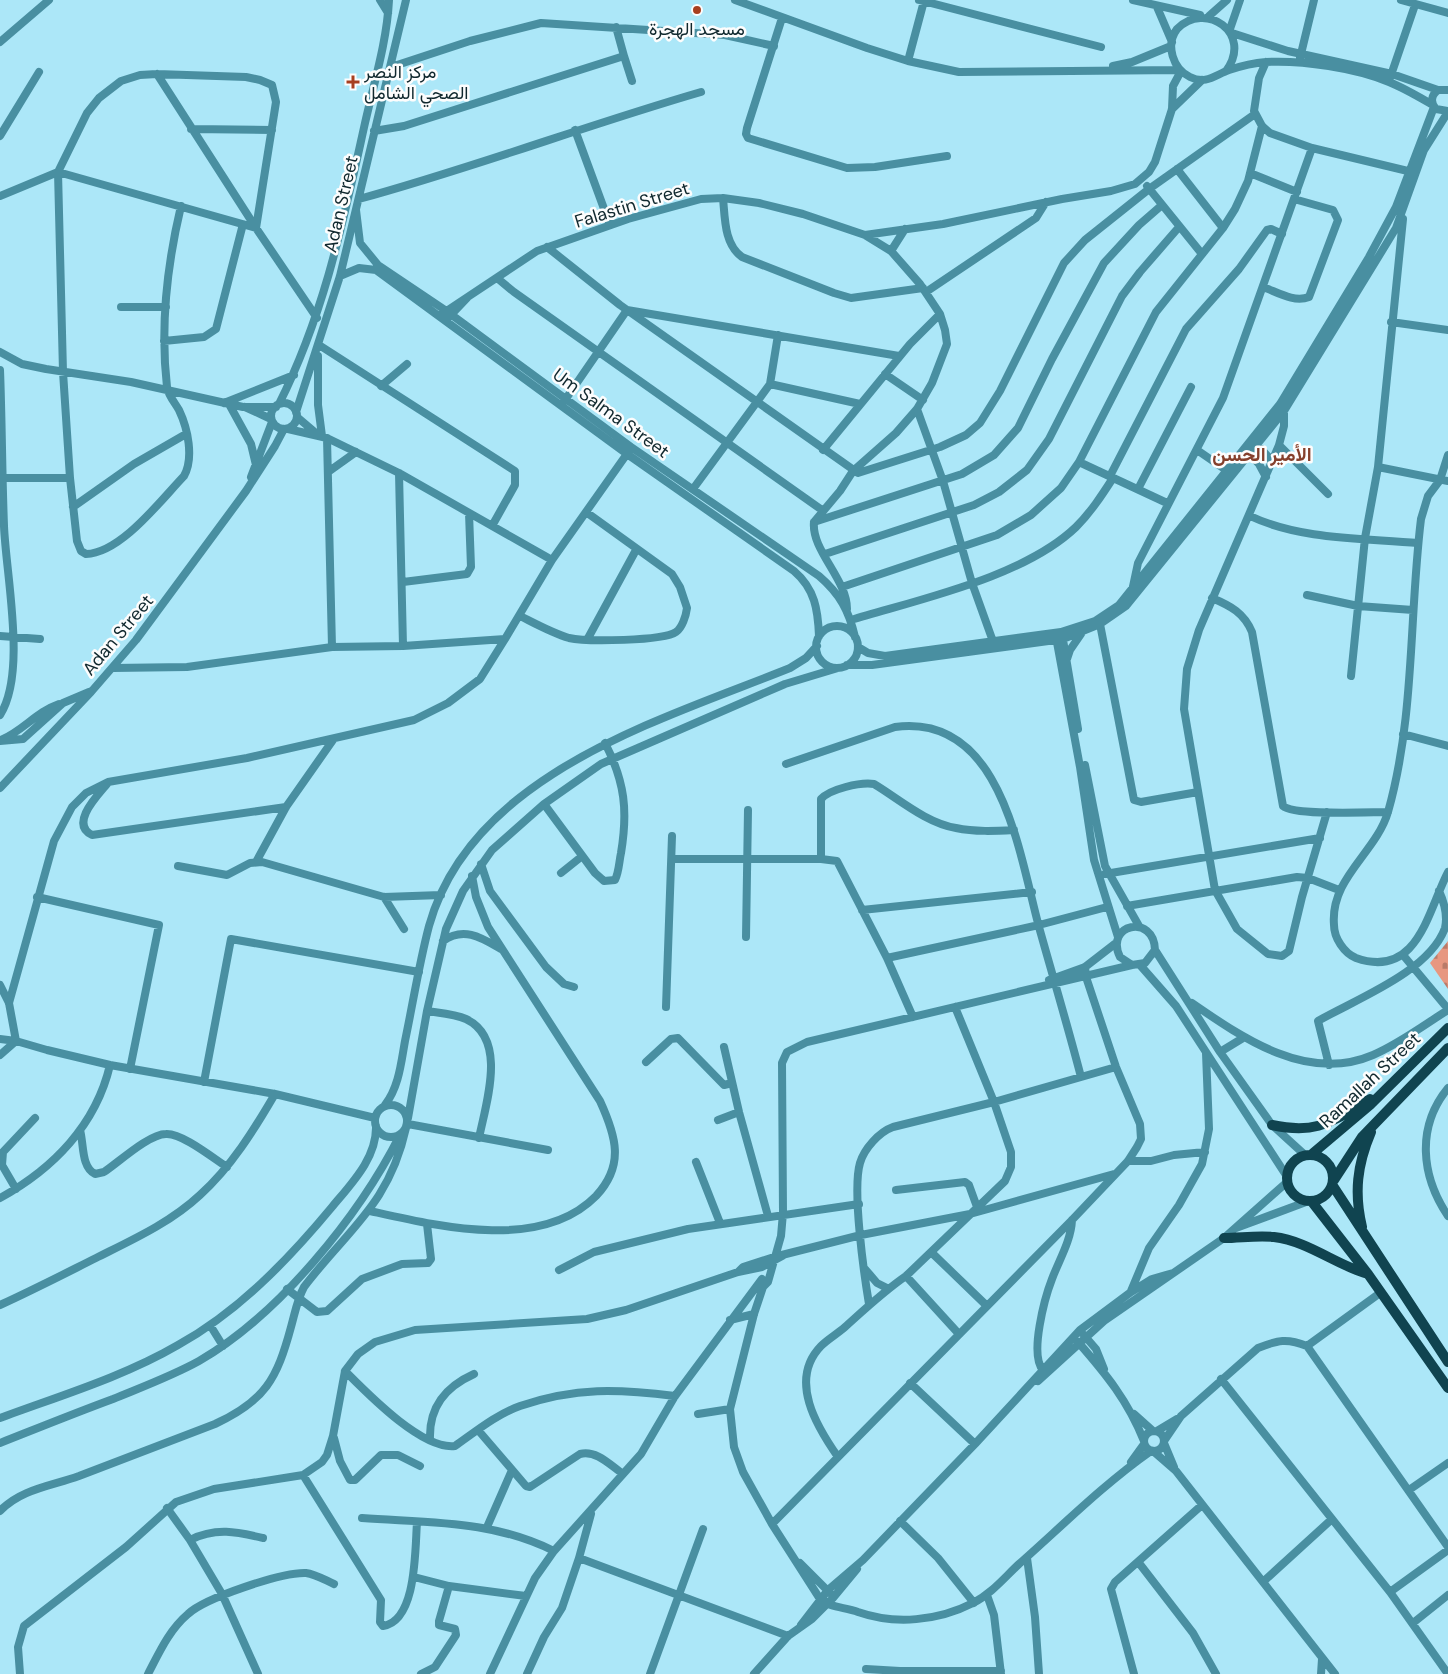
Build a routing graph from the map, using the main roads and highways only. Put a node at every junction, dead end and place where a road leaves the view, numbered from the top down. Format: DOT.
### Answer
graph roads {
  1 [pos="1448,1028"];
  2 [pos="1448,1048"];
  3 [pos="1388,1088"];
  4 [pos="1374,1124"];
  5 [pos="1272,1125"];
  6 [pos="1309,1154"];
  7 [pos="1333,1183"];
  8 [pos="1309,1202"];
  9 [pos="1364,1236"];
  10 [pos="1224,1238"];
  11 [pos="1368,1274"];
  12 [pos="1448,1362"];
  13 [pos="1448,1388"];
  1 -- 3 [label="main road, Ramallah Street"];
  2 -- 4 [label="main road, Ramallah Street"];
  3 -- 5 [label="main road"];
  3 -- 6 [label="main road, Ramallah Street"];
  4 -- 7 [label="main road, Ramallah Street"];
  4 -- 9 [label="main road"];
  6 -- 7 [label="main road"];
  6 -- 8 [label="main road"];
  7 -- 8 [label="main road"];
  7 -- 9 [label="main road"];
  8 -- 11 [label="main road"];
  9 -- 12 [label="main road"];
  10 -- 11 [label="main road"];
  11 -- 13 [label="main road"];
}
